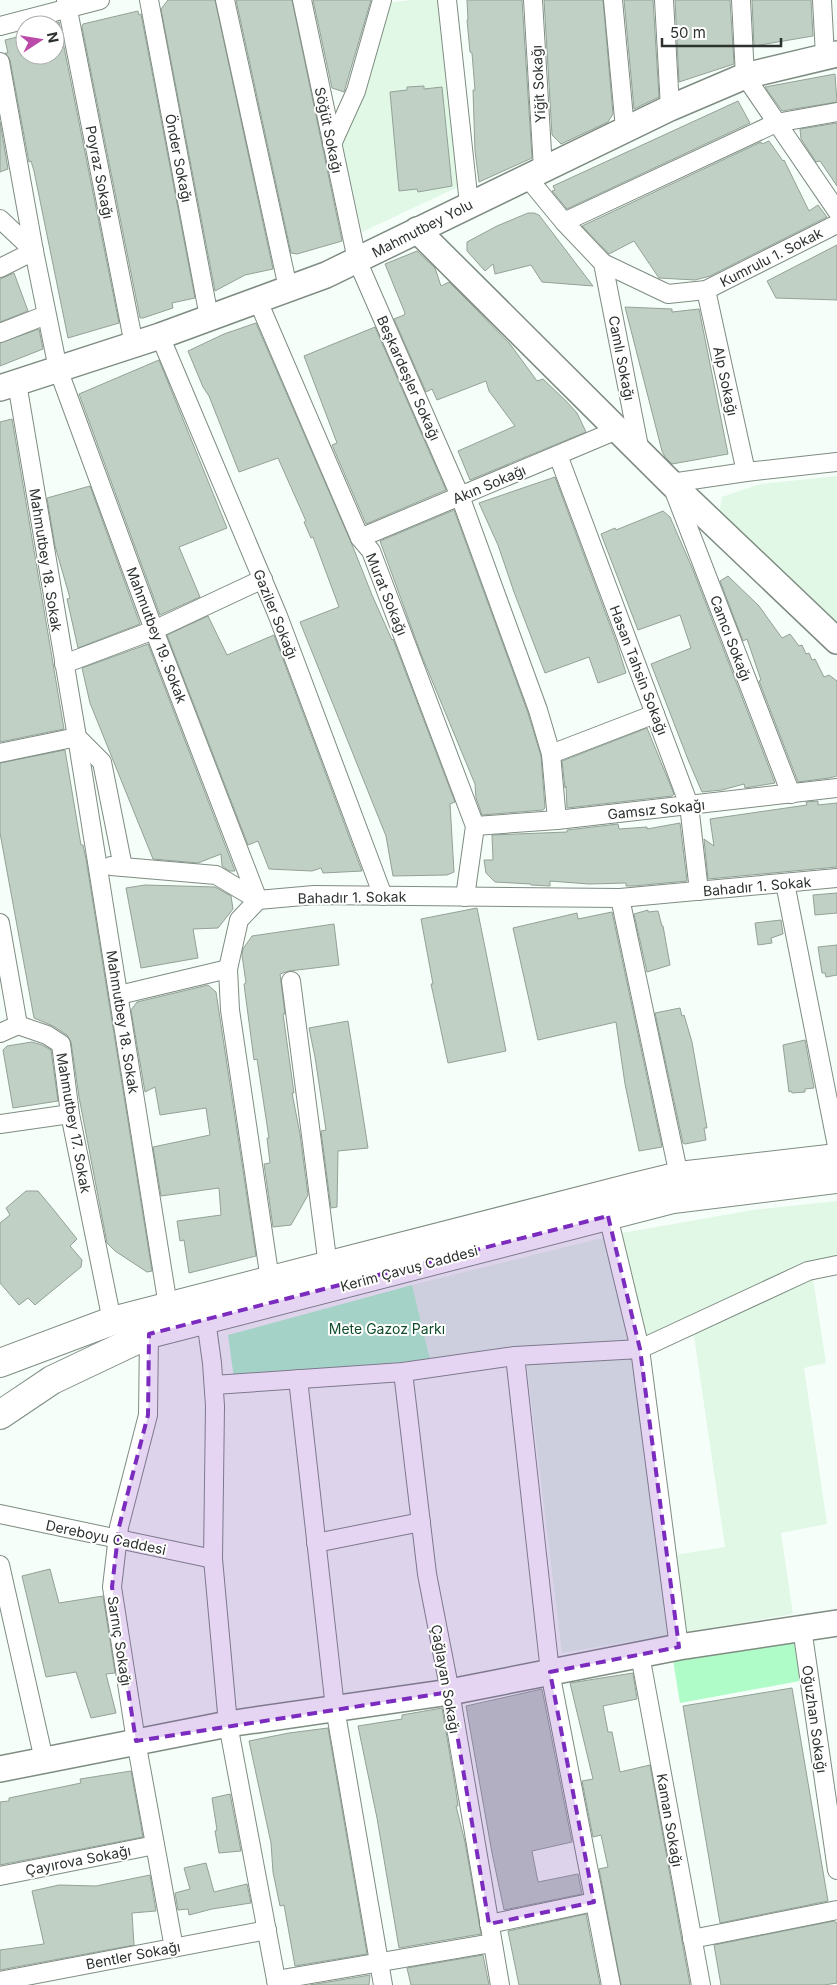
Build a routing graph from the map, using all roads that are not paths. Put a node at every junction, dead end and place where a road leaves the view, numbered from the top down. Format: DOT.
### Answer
graph roads {
  1 [pos="100,0"];
  2 [pos="149,0"];
  3 [pos="225,0"];
  4 [pos="302,0"];
  5 [pos="382,0"];
  6 [pos="447,0"];
  7 [pos="533,0"];
  8 [pos="614,0"];
  9 [pos="664,0"];
  10 [pos="741,0"];
  11 [pos="822,0"];
  12 [pos="67,4"];
  13 [pos="0,26"];
  14 [pos="831,55"];
  15 [pos="0,62"];
  16 [pos="744,76"];
  17 [pos="670,108"];
  18 [pos="837,112"];
  19 [pos="776,123"];
  20 [pos="625,129"];
  21 [pos="332,144"];
  22 [pos="535,173"];
  23 [pos="469,204"];
  24 [pos="837,212"];
  25 [pos="0,219"];
  26 [pos="564,222"];
  27 [pos="837,224"];
  28 [pos="417,230"];
  29 [pos="34,251"];
  30 [pos="357,260"];
  31 [pos="603,263"];
  32 [pos="0,268"];
  33 [pos="288,288"];
  34 [pos="706,290"];
  35 [pos="258,301"];
  36 [pos="46,315"];
  37 [pos="209,317"];
  38 [pos="0,332"];
  39 [pos="160,336"];
  40 [pos="134,344"];
  41 [pos="58,369"];
  42 [pos="8,386"];
  43 [pos="618,430"];
  44 [pos="640,452"];
  45 [pos="558,455"];
  46 [pos="837,462"];
  47 [pos="746,472"];
  48 [pos="671,483"];
  49 [pos="460,496"];
  50 [pos="360,538"];
  51 [pos="263,580"];
  52 [pos="154,630"];
  53 [pos="837,641"];
  54 [pos="64,664"];
  55 [pos="656,714"];
  56 [pos="77,737"];
  57 [pos="0,753"];
  58 [pos="552,754"];
  59 [pos="837,788"];
  60 [pos="791,794"];
  61 [pos="689,805"];
  62 [pos="557,820"];
  63 [pos="475,826"];
  64 [pos="97,865"];
  65 [pos="122,867"];
  66 [pos="837,878"];
  67 [pos="784,883"];
  68 [pos="699,891"];
  69 [pos="383,896"];
  70 [pos="465,897"];
  71 [pos="620,898"];
  72 [pos="258,900"];
  73 [pos="0,923"];
  74 [pos="228,969"];
  75 [pos="291,981"];
  76 [pos="119,995"];
  77 [pos="18,1025"];
  78 [pos="0,1033"];
  79 [pos="70,1114"];
  80 [pos="0,1121"];
  81 [pos="837,1146"];
  82 [pos="837,1158"];
  83 [pos="679,1176"];
  84 [pos="837,1179"];
  85 [pos="608,1216"];
  86 [pos="837,1265"];
  87 [pos="328,1266"];
  88 [pos="270,1280"];
  89 [pos="168,1306"];
  90 [pos="206,1320"];
  91 [pos="112,1321"];
  92 [pos="149,1334"];
  93 [pos="640,1349"];
  94 [pos="516,1356"];
  95 [pos="0,1363"];
  96 [pos="403,1372"];
  97 [pos="298,1379"];
  98 [pos="214,1385"];
  99 [pos="0,1415"];
  100 [pos="0,1514"];
  101 [pos="421,1522"];
  102 [pos="117,1539"];
  103 [pos="316,1543"];
  104 [pos="213,1559"];
  105 [pos="0,1565"];
  106 [pos="837,1623"];
  107 [pos="802,1628"];
  108 [pos="679,1647"];
  109 [pos="640,1655"];
  110 [pos="550,1672"];
  111 [pos="450,1692"];
  112 [pos="335,1708"];
  113 [pos="228,1724"];
  114 [pos="136,1742"];
  115 [pos="44,1760"];
  116 [pos="0,1769"];
  117 [pos="155,1845"];
  118 [pos="837,1870"];
  119 [pos="0,1876"];
  120 [pos="594,1902"];
  121 [pos="837,1910"];
  122 [pos="489,1924"];
  123 [pos="267,1930"];
  124 [pos="692,1938"];
  125 [pos="492,1943"];
  126 [pos="174,1948"];
  127 [pos="379,1962"];
  128 [pos="0,1981"];
  129 [pos="276,1982"];
  130 [pos="383,1985"];
  131 [pos="500,1985"];
  132 [pos="611,1985"];
  133 [pos="701,1985"];
  1 -- 12 [label="street"];
  2 -- 37 [label="street, Önder Sokağı"];
  3 -- 33 [label="street"];
  4 -- 21 [label="street, Söğüt Sokağı"];
  5 -- 21 [label="street"];
  6 -- 23 [label="street"];
  7 -- 22 [label="street, Yiğit Sokağı"];
  8 -- 20 [label="street"];
  9 -- 17 [label="street"];
  10 -- 16 [label="street"];
  11 -- 14 [label="street"];
  12 -- 13 [label="street"];
  12 -- 40 [label="street, Poyraz Sokağı"];
  14 -- 16 [label="street, Mahmutbey Yolu"];
  15 -- 29 [label="street, Mahmutbey 19. Sokak"];
  16 -- 17 [label="street, Mahmutbey Yolu"];
  16 -- 19 [label="street"];
  17 -- 20 [label="street, Mahmutbey Yolu"];
  18 -- 19 [label="street"];
  19 -- 24 [label="street"];
  19 -- 26 [label="street"];
  20 -- 22 [label="street, Mahmutbey Yolu"];
  21 -- 30 [label="street, Söğüt Sokağı"];
  22 -- 23 [label="street, Mahmutbey Yolu"];
  22 -- 26 [label="street"];
  23 -- 28 [label="street, Mahmutbey Yolu"];
  25 -- 29 [label="street"];
  26 -- 31 [label="street"];
  27 -- 34 [label="street, Kumrulu 1. Sokak"];
  28 -- 30 [label="street, Mahmutbey Yolu"];
  28 -- 43 [label="street"];
  29 -- 32 [label="street"];
  29 -- 36 [label="street, Mahmutbey 19. Sokak"];
  30 -- 33 [label="street, Mahmutbey Yolu"];
  30 -- 49 [label="street, Beşkardeşler Sokağı"];
  31 -- 34 [label="street"];
  31 -- 44 [label="street, Camlı Sokağı"];
  33 -- 35 [label="street, Mahmutbey Yolu"];
  34 -- 47 [label="street, Alp Sokağı"];
  35 -- 37 [label="street, Mahmutbey Yolu"];
  35 -- 50 [label="street, Murat Sokağı"];
  36 -- 38 [label="street"];
  36 -- 41 [label="street, Mahmutbey 19. Sokak"];
  37 -- 39 [label="street, Mahmutbey Yolu"];
  39 -- 40 [label="street, Mahmutbey Yolu"];
  39 -- 51 [label="street, Gaziler Sokağı"];
  40 -- 41 [label="street, Mahmutbey Yolu"];
  41 -- 42 [label="street, Mahmutbey Yolu"];
  41 -- 52 [label="street, Mahmutbey 19. Sokak"];
  42 -- 54 [label="street, Mahmutbey 18. Sokak"];
  43 -- 44 [label="street"];
  43 -- 45 [label="street, Akın Sokağı"];
  44 -- 48 [label="street"];
  45 -- 49 [label="street, Akın Sokağı"];
  45 -- 55 [label="street, Hasan Tahsin Sokağı"];
  46 -- 47 [label="street"];
  47 -- 48 [label="street"];
  48 -- 53 [label="street"];
  48 -- 60 [label="street, Camcı Sokağı"];
  49 -- 50 [label="street, Akın Sokağı"];
  49 -- 58 [label="street, Beşkardeşler Sokağı"];
  50 -- 63 [label="street, Murat Sokağı"];
  51 -- 52 [label="street"];
  51 -- 69 [label="street, Gaziler Sokağı"];
  52 -- 54 [label="street"];
  52 -- 72 [label="street, Mahmutbey 19. Sokak"];
  54 -- 56 [label="street, Mahmutbey 18. Sokak"];
  55 -- 58 [label="street"];
  55 -- 61 [label="street, Hasan Tahsin Sokağı"];
  56 -- 57 [label="street"];
  56 -- 64 [label="street, Mahmutbey 18. Sokak"];
  56 -- 65 [label="street"];
  58 -- 62 [label="street, Beşkardeşler Sokağı"];
  59 -- 60 [label="street, Gamsız Sokağı"];
  60 -- 61 [label="street, Gamsız Sokağı"];
  61 -- 62 [label="street, Gamsız Sokağı"];
  61 -- 68 [label="street, Hasan Tahsin Sokağı"];
  62 -- 63 [label="street, Gamsız Sokağı"];
  63 -- 70 [label="street, Murat Sokağı"];
  64 -- 65 [label="street"];
  64 -- 76 [label="street, Mahmutbey 18. Sokak"];
  65 -- 72 [label="street"];
  66 -- 67 [label="street, Bahadır 1. Sokak"];
  67 -- 68 [label="street, Bahadır 1. Sokak"];
  67 -- 81 [label="street"];
  68 -- 71 [label="street, Bahadır 1. Sokak"];
  69 -- 70 [label="street, Bahadır 1. Sokak"];
  69 -- 72 [label="street, Bahadır 1. Sokak"];
  70 -- 71 [label="street, Bahadır 1. Sokak"];
  71 -- 83 [label="street"];
  72 -- 74 [label="street"];
  73 -- 77 [label="street"];
  74 -- 76 [label="street"];
  74 -- 88 [label="street"];
  75 -- 87 [label="street"];
  76 -- 89 [label="street, Mahmutbey 18. Sokak"];
  77 -- 78 [label="street"];
  77 -- 79 [label="street, Mahmutbey 17. Sokak"];
  79 -- 80 [label="street"];
  79 -- 91 [label="street, Mahmutbey 17. Sokak"];
  82 -- 83 [label="main road, Kerim Çavuş Caddesi"];
  83 -- 87 [label="main road, Kerim Çavuş Caddesi"];
  84 -- 85 [label="main road, Kerim Çavuş Caddesi"];
  85 -- 90 [label="main road, Kerim Çavuş Caddesi"];
  85 -- 93 [label="street"];
  86 -- 93 [label="street"];
  87 -- 88 [label="main road, Kerim Çavuş Caddesi"];
  88 -- 89 [label="main road, Kerim Çavuş Caddesi"];
  89 -- 91 [label="main road, Kerim Çavuş Caddesi"];
  90 -- 92 [label="main road, Kerim Çavuş Caddesi"];
  90 -- 98 [label="street"];
  91 -- 95 [label="main road, Kerim Çavuş Caddesi"];
  92 -- 99 [label="main road, Kerim Çavuş Caddesi"];
  92 -- 102 [label="street, Sarnıç Sokağı"];
  93 -- 94 [label="street"];
  93 -- 108 [label="street"];
  94 -- 96 [label="street"];
  94 -- 110 [label="street"];
  96 -- 97 [label="street"];
  96 -- 101 [label="street, Çağlayan Sokağı"];
  97 -- 98 [label="street"];
  97 -- 103 [label="street"];
  98 -- 104 [label="street"];
  100 -- 102 [label="street, Dereboyu Caddesi"];
  101 -- 103 [label="street"];
  101 -- 111 [label="street, Çağlayan Sokağı"];
  102 -- 104 [label="street, Dereboyu Caddesi"];
  102 -- 114 [label="street, Sarnıç Sokağı"];
  103 -- 112 [label="street"];
  104 -- 113 [label="street"];
  105 -- 115 [label="street"];
  106 -- 107 [label="street"];
  107 -- 108 [label="street"];
  107 -- 118 [label="street, Oğuzhan Sokağı"];
  108 -- 109 [label="street"];
  109 -- 110 [label="street"];
  109 -- 124 [label="street, Kaman Sokağı"];
  110 -- 111 [label="street"];
  110 -- 120 [label="street"];
  111 -- 112 [label="street"];
  111 -- 122 [label="street, Çağlayan Sokağı"];
  112 -- 113 [label="street"];
  112 -- 127 [label="street"];
  113 -- 114 [label="street"];
  113 -- 123 [label="street"];
  114 -- 115 [label="street"];
  114 -- 117 [label="street, Sarnıç Sokağı"];
  115 -- 116 [label="street"];
  117 -- 119 [label="street, Çayırova Sokağı"];
  117 -- 126 [label="street, Sarnıç Sokağı"];
  120 -- 122 [label="street"];
  120 -- 132 [label="street"];
  121 -- 124 [label="street"];
  122 -- 125 [label="street, Çağlayan Sokağı"];
  123 -- 126 [label="street, Bentler Sokağı"];
  123 -- 129 [label="street"];
  124 -- 133 [label="street, Kaman Sokağı"];
  125 -- 127 [label="street"];
  125 -- 131 [label="street, Çağlayan Sokağı"];
  126 -- 128 [label="street, Bentler Sokağı"];
  127 -- 129 [label="street"];
  127 -- 130 [label="street"];
}
